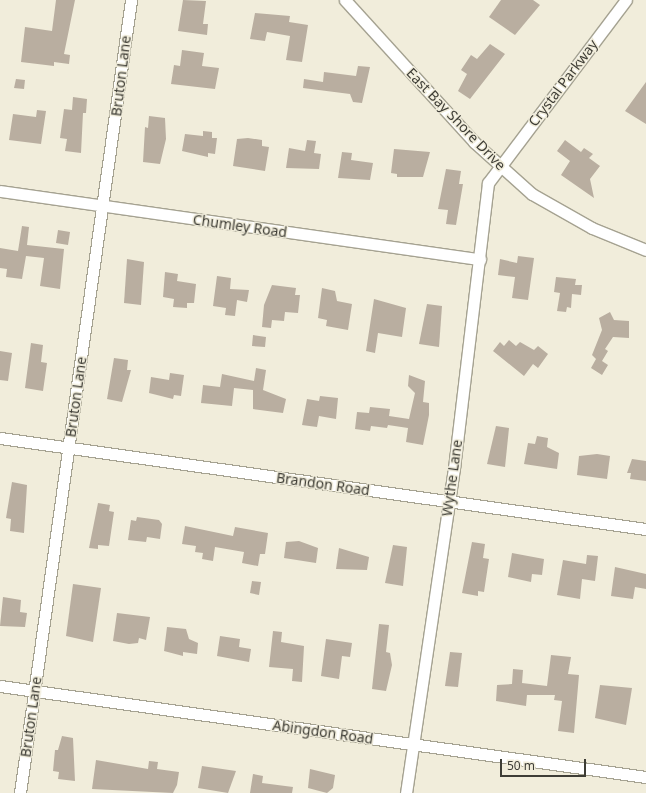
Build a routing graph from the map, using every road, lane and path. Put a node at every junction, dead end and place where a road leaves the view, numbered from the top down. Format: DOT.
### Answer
graph roads {
  1 [pos="131,0"];
  2 [pos="345,0"];
  3 [pos="626,0"];
  4 [pos="498,166"];
  5 [pos="0,191"];
  6 [pos="104,206"];
  7 [pos="646,250"];
  8 [pos="480,259"];
  9 [pos="0,438"];
  10 [pos="69,448"];
  11 [pos="449,502"];
  12 [pos="646,529"];
  13 [pos="0,686"];
  14 [pos="35,691"];
  15 [pos="413,745"];
  16 [pos="646,777"];
  17 [pos="20,793"];
  18 [pos="406,793"];
  1 -- 6 [label="street, Bruton Lane"];
  2 -- 4 [label="street, East Bay Shore Drive"];
  3 -- 4 [label="street, Crystal Parkway"];
  4 -- 7 [label="street, East Bay Shore Drive"];
  4 -- 8 [label="street, Wythe Lane"];
  5 -- 6 [label="street, Chumley Road"];
  6 -- 8 [label="street, Chumley Road"];
  6 -- 10 [label="street, Bruton Lane"];
  8 -- 11 [label="street, Wythe Lane"];
  9 -- 10 [label="street, Brandon Road"];
  10 -- 11 [label="street, Brandon Road"];
  10 -- 14 [label="street, Bruton Lane"];
  11 -- 12 [label="street, Brandon Road"];
  11 -- 15 [label="street, Wythe Lane"];
  13 -- 14 [label="street, Abingdon Road"];
  14 -- 15 [label="street, Abingdon Road"];
  14 -- 17 [label="street, Bruton Lane"];
  15 -- 16 [label="street, Abingdon Road"];
  15 -- 18 [label="street, Wythe Lane"];
}
